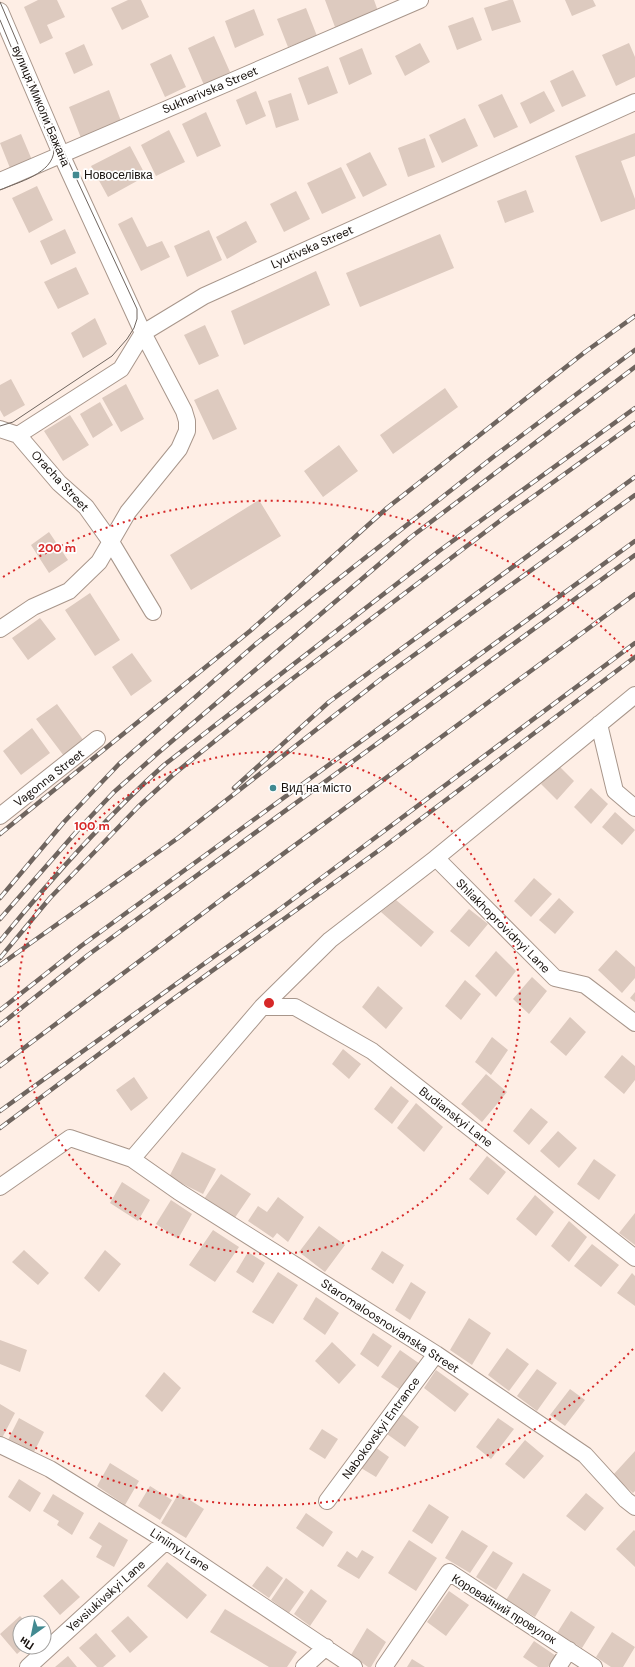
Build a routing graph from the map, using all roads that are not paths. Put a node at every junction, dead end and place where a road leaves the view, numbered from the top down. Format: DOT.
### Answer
graph roads {
  1 [pos="420,0"];
  2 [pos="0,11"];
  3 [pos="635,102"];
  4 [pos="61,154"];
  5 [pos="0,181"];
  6 [pos="143,333"];
  7 [pos="0,429"];
  8 [pos="18,436"];
  9 [pos="111,542"];
  10 [pos="153,612"];
  11 [pos="0,629"];
  12 [pos="635,695"];
  13 [pos="599,724"];
  14 [pos="97,739"];
  15 [pos="635,808"];
  16 [pos="0,816"];
  17 [pos="436,858"];
  18 [pos="262,1007"];
  19 [pos="635,1023"];
  20 [pos="132,1159"];
  21 [pos="0,1187"];
  22 [pos="635,1258"];
  23 [pos="436,1354"];
  24 [pos="0,1445"];
  25 [pos="327,1501"];
  26 [pos="635,1508"];
  27 [pos="166,1541"];
  28 [pos="326,1647"];
  29 [pos="569,1650"];
  30 [pos="28,1667"];
  31 [pos="304,1667"];
  32 [pos="354,1667"];
  33 [pos="384,1667"];
  34 [pos="558,1667"];
  35 [pos="594,1667"];
  1 -- 4 [label="street, Sukharivska Street"];
  2 -- 4 [label="street, вулиця Миколи Бажана"];
  3 -- 6 [label="street, Lyutivska Street"];
  4 -- 5 [label="street, Sukharivska Street"];
  4 -- 6 [label="street, вулиця Миколи Бажана"];
  6 -- 8 [label="street, Lyutivska Street"];
  6 -- 9 [label="street, вулиця Миколи Бажана"];
  7 -- 8 [label="street, Oracha Street"];
  8 -- 9 [label="street, Oracha Street"];
  9 -- 10 [label="street, Oracha Street"];
  9 -- 11 [label="street, вулиця Миколи Бажана"];
  12 -- 13 [label="street"];
  13 -- 15 [label="street"];
  13 -- 17 [label="street"];
  14 -- 16 [label="street, Vagonna Street"];
  17 -- 18 [label="street"];
  17 -- 19 [label="street, Shliakhoprovidnyi Lane"];
  18 -- 20 [label="street"];
  18 -- 22 [label="street, Budianskyi Lane"];
  20 -- 21 [label="street, Staromaloosnovianska Street"];
  20 -- 23 [label="street, Staromaloosnovianska Street"];
  23 -- 25 [label="street, Nabokovskyi Entrance"];
  23 -- 26 [label="street, Staromaloosnovianska Street"];
  24 -- 27 [label="street, Liniinyi Lane"];
  27 -- 28 [label="street, Liniinyi Lane"];
  27 -- 30 [label="street, Yevsiukivskyi Lane"];
  28 -- 31 [label="street"];
  28 -- 32 [label="street, Liniinyi Lane"];
  29 -- 33 [label="street, Коровайний провулок"];
  29 -- 34 [label="street"];
  29 -- 35 [label="street, Коровайний провулок"];
}
